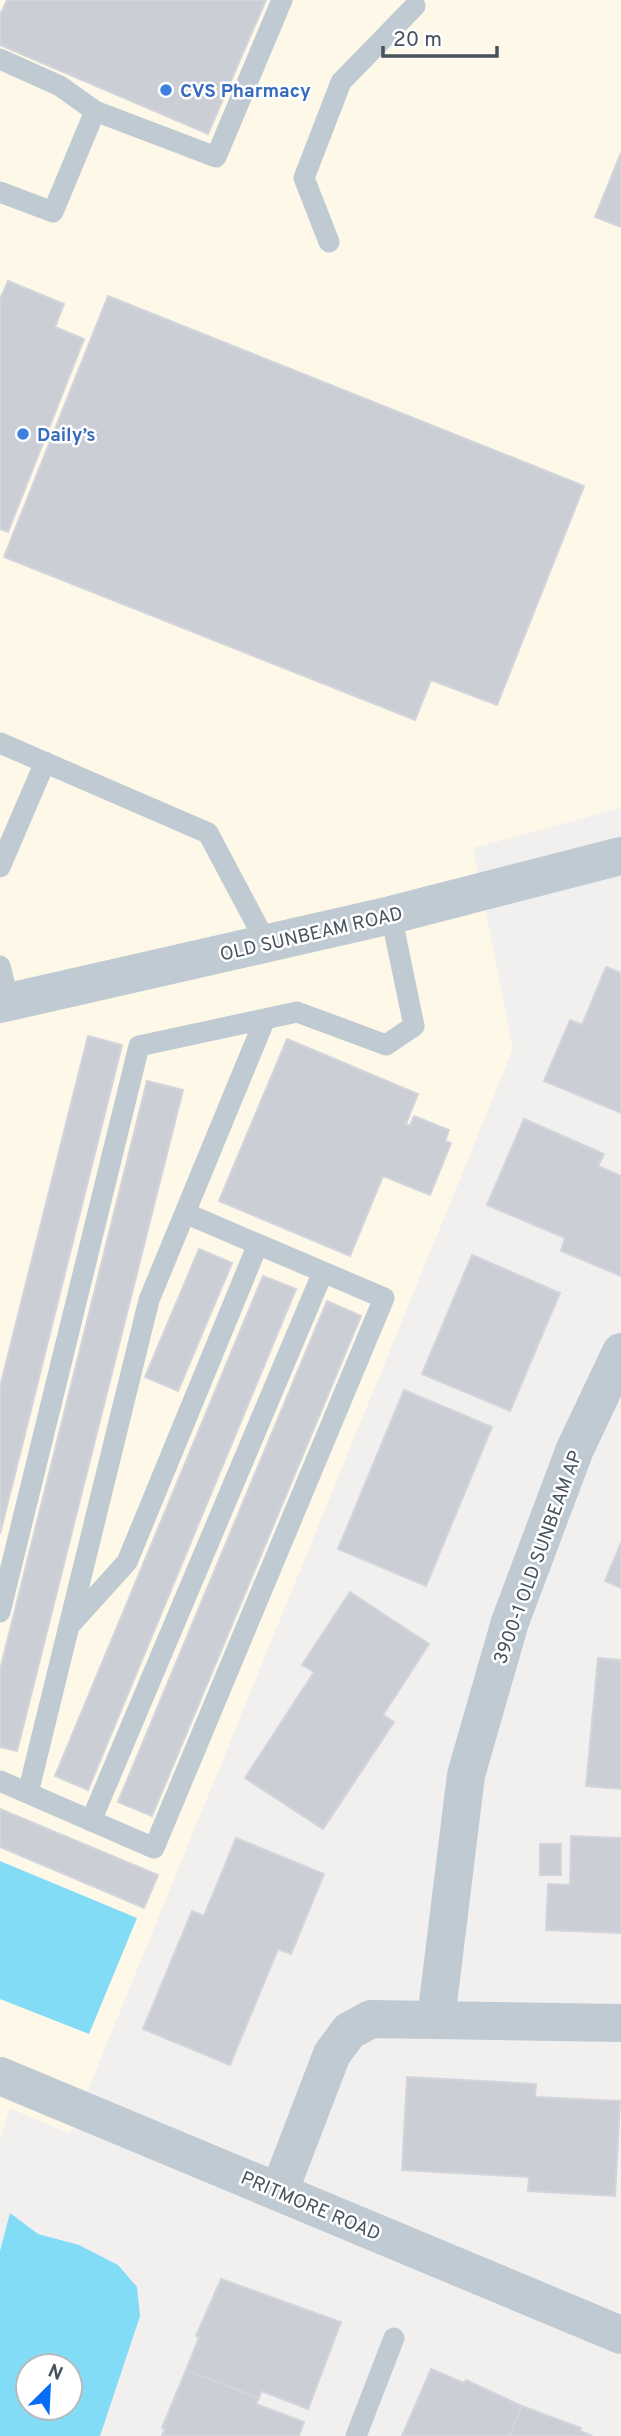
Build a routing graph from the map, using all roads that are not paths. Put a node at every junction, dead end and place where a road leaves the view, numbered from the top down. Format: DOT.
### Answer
graph roads {
  1 [pos="282,0"];
  2 [pos="415,6"];
  3 [pos="0,59"];
  4 [pos="95,111"];
  5 [pos="0,192"];
  6 [pos="329,242"];
  7 [pos="0,743"];
  8 [pos="45,762"];
  9 [pos="621,856"];
  10 [pos="0,867"];
  11 [pos="391,915"];
  12 [pos="267,944"];
  13 [pos="3,990"];
  14 [pos="265,1019"];
  15 [pos="185,1213"];
  16 [pos="258,1244"];
  17 [pos="323,1272"];
  18 [pos="621,1352"];
  19 [pos="0,1612"];
  20 [pos="69,1627"];
  21 [pos="0,1781"];
  22 [pos="28,1793"];
  23 [pos="91,1821"];
  24 [pos="436,2019"];
  25 [pos="621,2023"];
  26 [pos="0,2077"];
  27 [pos="279,2192"];
  28 [pos="621,2335"];
  29 [pos="394,2338"];
  30 [pos="356,2436"];
  1 -- 4 [label="lane"];
  2 -- 6 [label="lane"];
  3 -- 4 [label="lane"];
  4 -- 5 [label="lane"];
  7 -- 8 [label="lane"];
  8 -- 10 [label="lane"];
  8 -- 12 [label="lane"];
  9 -- 11 [label="street, OLD SUNBEAM ROAD"];
  11 -- 12 [label="street, OLD SUNBEAM ROAD"];
  11 -- 14 [label="lane"];
  12 -- 13 [label="street, OLD SUNBEAM ROAD"];
  14 -- 15 [label="lane"];
  14 -- 19 [label="lane"];
  15 -- 16 [label="lane"];
  15 -- 20 [label="lane"];
  16 -- 17 [label="lane"];
  16 -- 20 [label="lane"];
  17 -- 23 [label="lane"];
  17 -- 23 [label="lane"];
  18 -- 24 [label="street, 3900-1 OLD SUNBEAM AP"];
  20 -- 22 [label="lane"];
  21 -- 22 [label="lane"];
  22 -- 23 [label="lane"];
  24 -- 25 [label="street"];
  24 -- 27 [label="street"];
  26 -- 27 [label="street, PRITMORE ROAD"];
  27 -- 28 [label="street, PRITMORE ROAD"];
  29 -- 30 [label="lane"];
}
